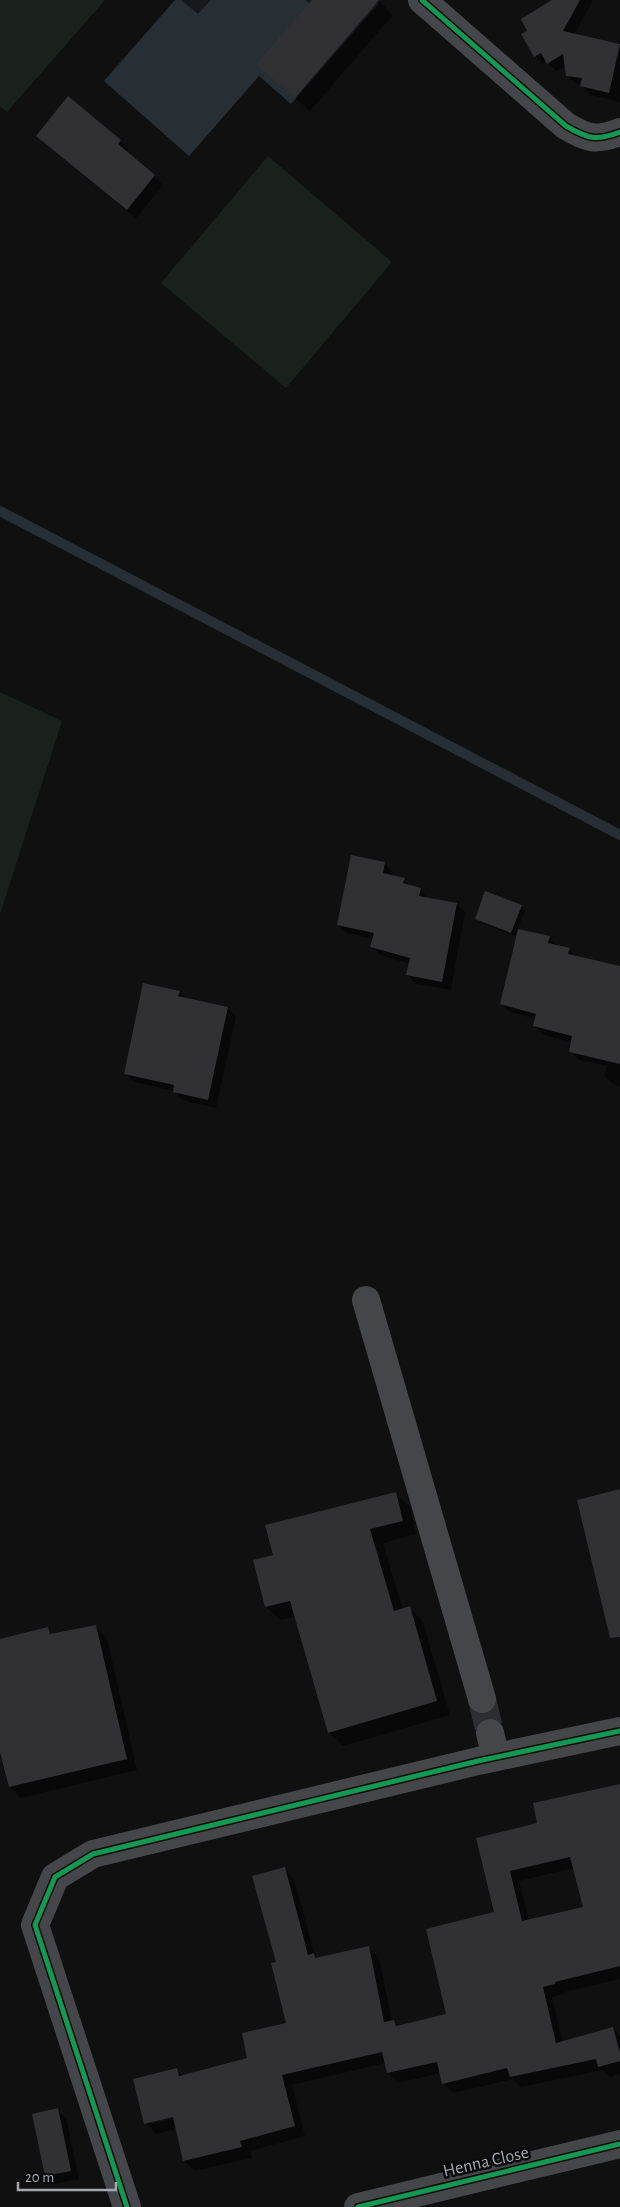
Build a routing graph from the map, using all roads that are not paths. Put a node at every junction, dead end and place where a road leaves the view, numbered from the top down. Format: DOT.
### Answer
graph roads {
  1 [pos="422,0"];
  2 [pos="620,132"];
  3 [pos="366,1300"];
  4 [pos="482,1700"];
  5 [pos="620,1731"];
  6 [pos="620,2144"];
  7 [pos="127,2207"];
  8 [pos="358,2207"];
  1 -- 2 [label="street"];
  3 -- 4 [label="street"];
  5 -- 7 [label="street"];
  6 -- 8 [label="street, Henna Close"];
}
